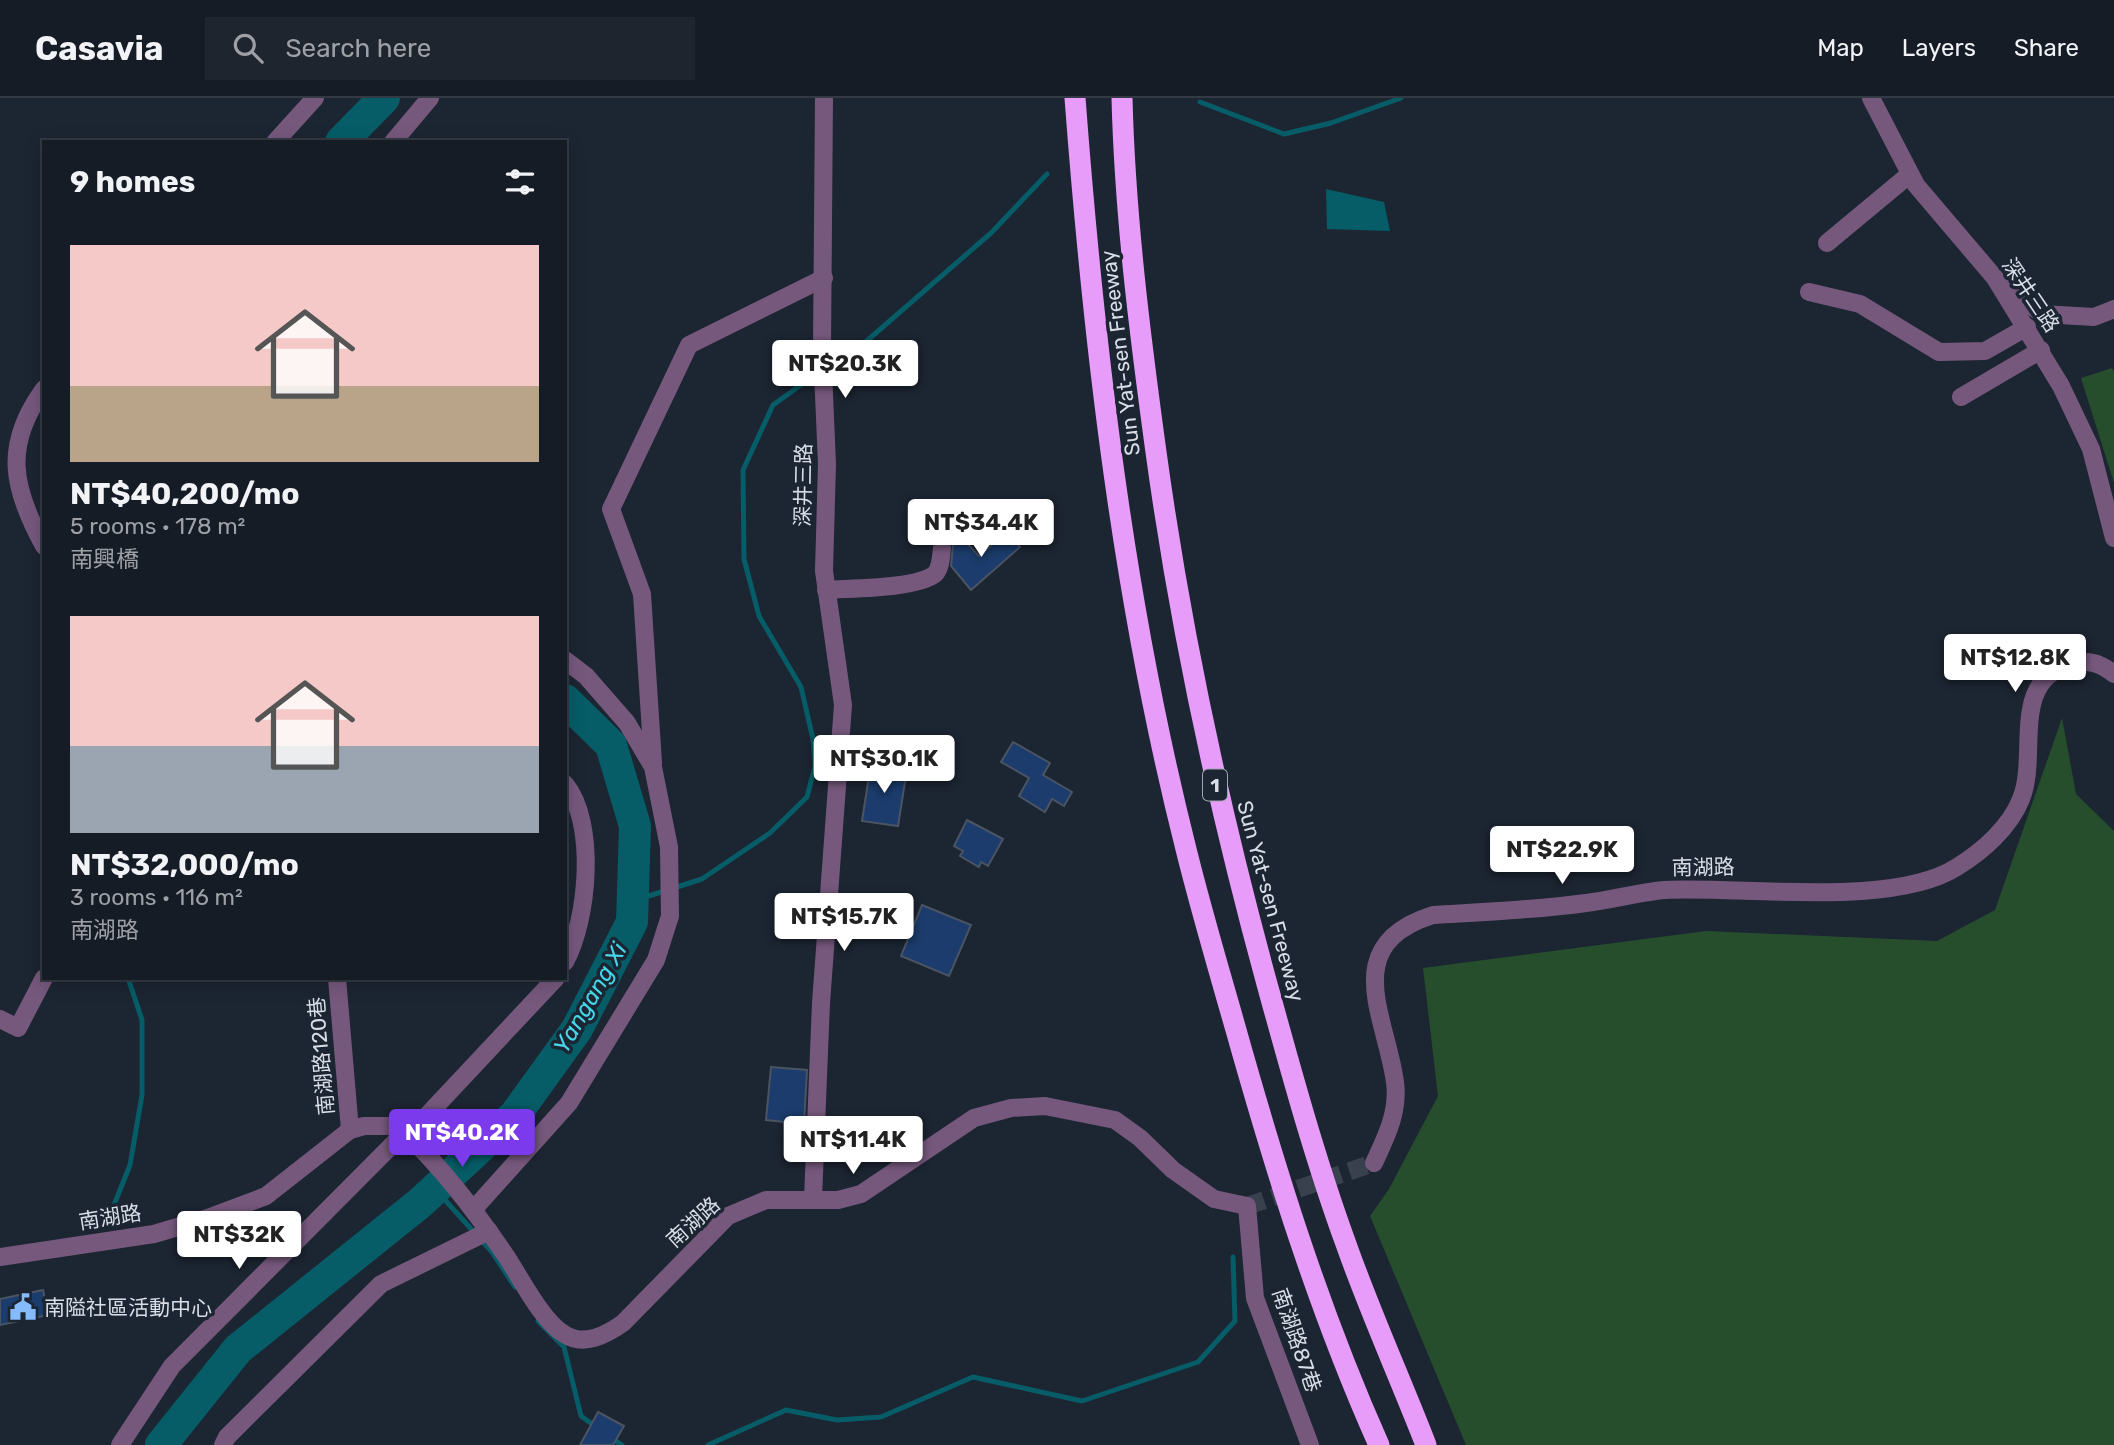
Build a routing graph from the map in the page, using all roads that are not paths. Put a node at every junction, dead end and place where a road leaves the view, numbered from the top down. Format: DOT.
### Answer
graph roads {
  1 [pos="315,98"];
  2 [pos="430,98"];
  3 [pos="824,98"];
  4 [pos="1075,98"];
  5 [pos="1122,98"];
  6 [pos="1871,98"];
  7 [pos="277,140"];
  8 [pos="395,140"];
  9 [pos="1910,174"];
  10 [pos="1827,243"];
  11 [pos="824,278"];
  12 [pos="1995,278"];
  13 [pos="1809,292"];
  14 [pos="2114,309"];
  15 [pos="2026,327"];
  16 [pos="2041,350"];
  17 [pos="42,392"];
  18 [pos="1961,397"];
  19 [pos="2114,538"];
  20 [pos="42,541"];
  21 [pos="942,548"];
  22 [pos="825,590"];
  23 [pos="567,662"];
  24 [pos="2114,674"];
  25 [pos="653,767"];
  26 [pos="567,789"];
  27 [pos="567,956"];
  28 [pos="43,980"];
  29 [pos="337,980"];
  30 [pos="554,980"];
  31 [pos="0,1019"];
  32 [pos="350,1130"];
  33 [pos="405,1132"];
  34 [pos="1374,1163"];
  35 [pos="813,1199"];
  36 [pos="1247,1206"];
  37 [pos="473,1210"];
  38 [pos="489,1231"];
  39 [pos="0,1257"];
  40 [pos="120,1445"];
  41 [pos="223,1445"];
  42 [pos="1310,1445"];
  43 [pos="1379,1445"];
  44 [pos="1426,1445"];
  1 -- 7 [label="street"];
  2 -- 8 [label="street"];
  3 -- 11 [label="street, 深井三路"];
  4 -- 43 [label="highway, Sun Yat-sen Freeway / 1"];
  5 -- 44 [label="highway, Sun Yat-sen Freeway / 1"];
  6 -- 9 [label="street, 深井三路"];
  9 -- 10 [label="street"];
  9 -- 12 [label="street, 深井三路"];
  11 -- 22 [label="street, 深井三路"];
  11 -- 25 [label="street"];
  12 -- 14 [label="street"];
  12 -- 15 [label="street, 深井三路"];
  13 -- 15 [label="street"];
  15 -- 16 [label="street, 深井三路"];
  16 -- 18 [label="street"];
  16 -- 19 [label="street, 深井三路"];
  17 -- 20 [label="street"];
  21 -- 22 [label="street"];
  22 -- 35 [label="street, 深井三路"];
  23 -- 25 [label="street"];
  24 -- 34 [label="street, 南湖路"];
  25 -- 37 [label="street"];
  26 -- 27 [label="street"];
  28 -- 31 [label="street"];
  29 -- 32 [label="street, 南湖路120巷"];
  30 -- 33 [label="street"];
  32 -- 33 [label="street"];
  32 -- 39 [label="street, 南湖路"];
  33 -- 37 [label="street, 南湖路"];
  33 -- 40 [label="street"];
  35 -- 36 [label="street, 南湖路"];
  35 -- 38 [label="street, 南湖路"];
  36 -- 42 [label="street, 南湖路87巷"];
  37 -- 38 [label="street, 南湖路"];
  38 -- 41 [label="street"];
}
